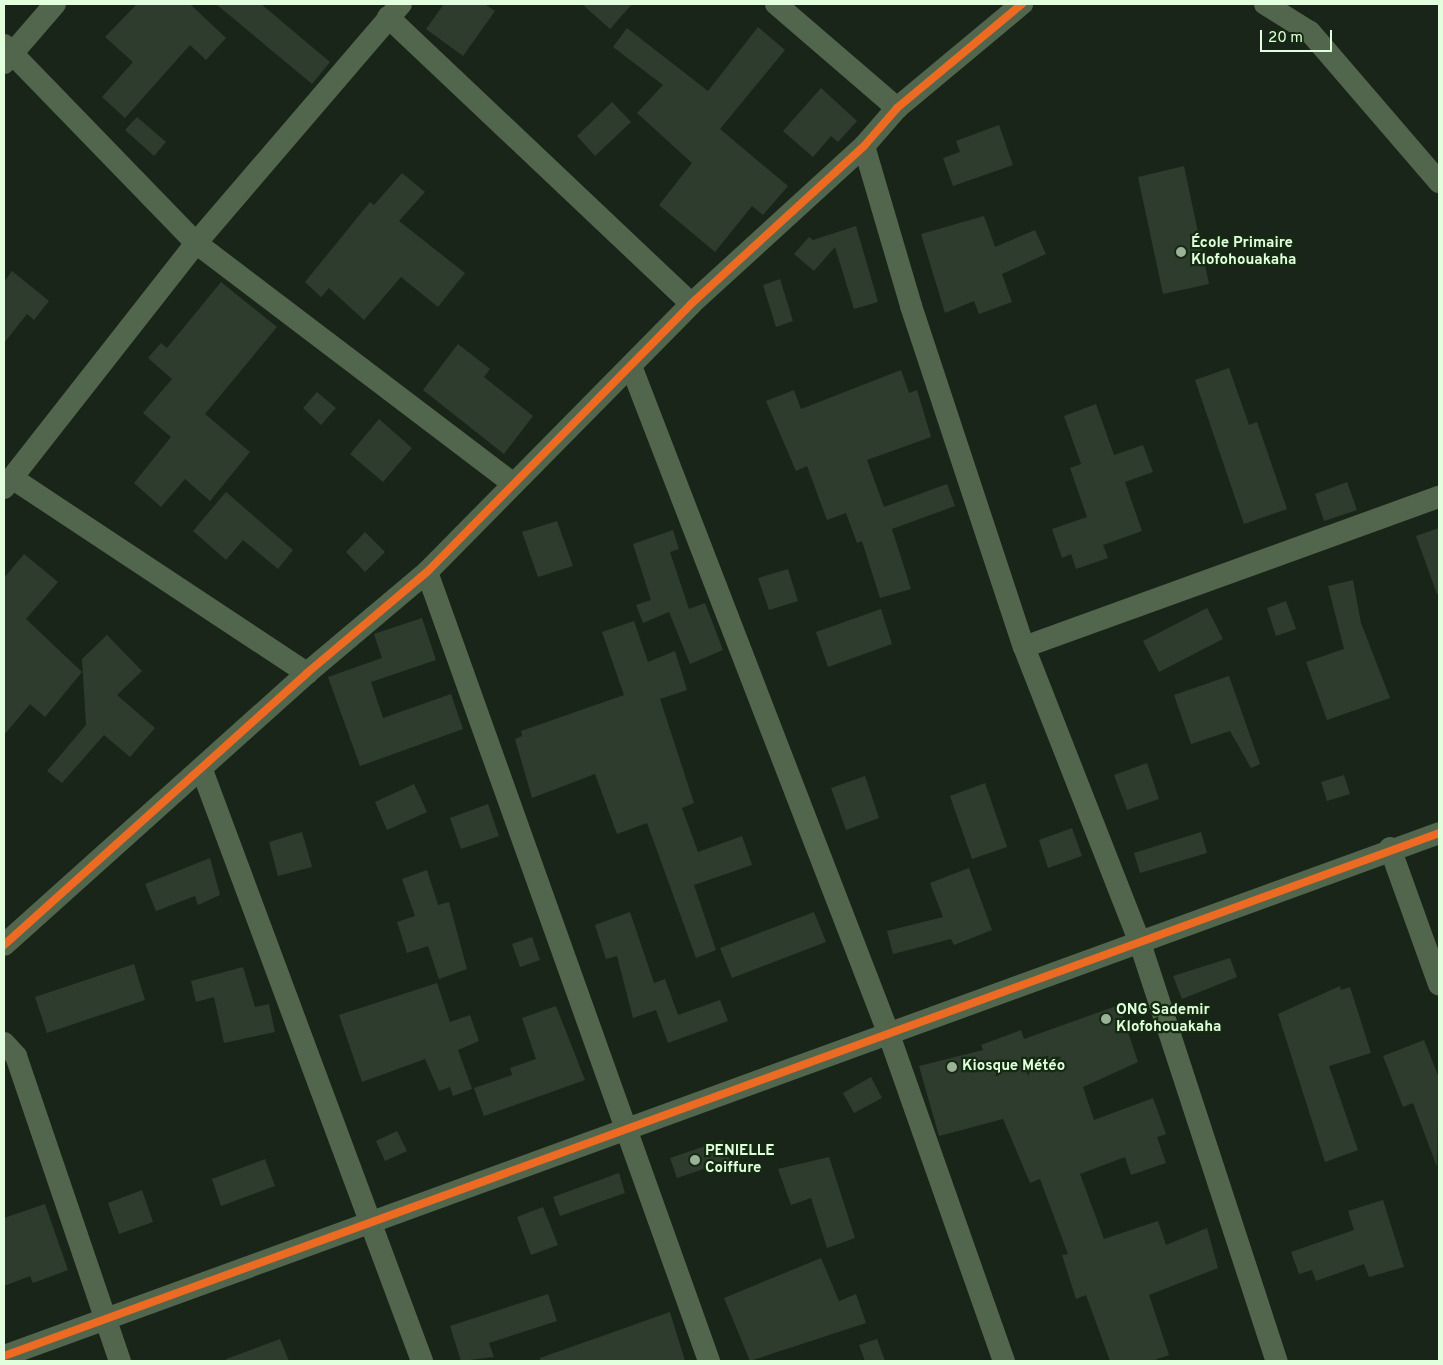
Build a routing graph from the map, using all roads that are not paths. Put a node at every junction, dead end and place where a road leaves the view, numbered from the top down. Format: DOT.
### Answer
graph roads {
  1 [pos="55,4"];
  2 [pos="776,4"];
  3 [pos="1022,4"];
  4 [pos="1265,4"];
  5 [pos="394,10"];
  6 [pos="7,54"];
  7 [pos="897,108"];
  8 [pos="864,146"];
  9 [pos="1439,182"];
  10 [pos="196,243"];
  11 [pos="691,304"];
  12 [pos="631,366"];
  13 [pos="512,482"];
  14 [pos="8,483"];
  15 [pos="1439,497"];
  16 [pos="427,572"];
  17 [pos="1024,647"];
  18 [pos="307,673"];
  19 [pos="202,770"];
  20 [pos="1439,833"];
  21 [pos="1390,848"];
  22 [pos="1139,940"];
  23 [pos="4,945"];
  24 [pos="1439,984"];
  25 [pos="888,1032"];
  26 [pos="4,1043"];
  27 [pos="623,1129"];
  28 [pos="371,1220"];
  29 [pos="104,1319"];
  30 [pos="4,1356"];
  31 [pos="120,1361"];
  32 [pos="422,1361"];
  33 [pos="709,1361"];
  34 [pos="1004,1361"];
  35 [pos="1277,1361"];
  1 -- 6 [label="street"];
  2 -- 7 [label="street"];
  3 -- 7 [label="street"];
  4 -- 9 [label="street"];
  5 -- 10 [label="street"];
  5 -- 11 [label="street"];
  6 -- 10 [label="street"];
  7 -- 8 [label="street"];
  8 -- 11 [label="street"];
  8 -- 17 [label="street"];
  10 -- 13 [label="street"];
  10 -- 14 [label="street"];
  11 -- 12 [label="street"];
  12 -- 13 [label="street"];
  12 -- 25 [label="street"];
  13 -- 16 [label="street"];
  14 -- 18 [label="street"];
  15 -- 17 [label="street"];
  16 -- 18 [label="street"];
  16 -- 27 [label="street"];
  17 -- 22 [label="street"];
  18 -- 19 [label="street"];
  19 -- 23 [label="street"];
  19 -- 28 [label="street"];
  20 -- 21 [label="street"];
  21 -- 22 [label="street"];
  21 -- 24 [label="street"];
  22 -- 25 [label="street"];
  22 -- 35 [label="street"];
  25 -- 27 [label="street"];
  25 -- 34 [label="street"];
  26 -- 29 [label="street"];
  27 -- 28 [label="street"];
  27 -- 33 [label="street"];
  28 -- 29 [label="street"];
  28 -- 32 [label="street"];
  29 -- 30 [label="street"];
  29 -- 31 [label="street"];
}
